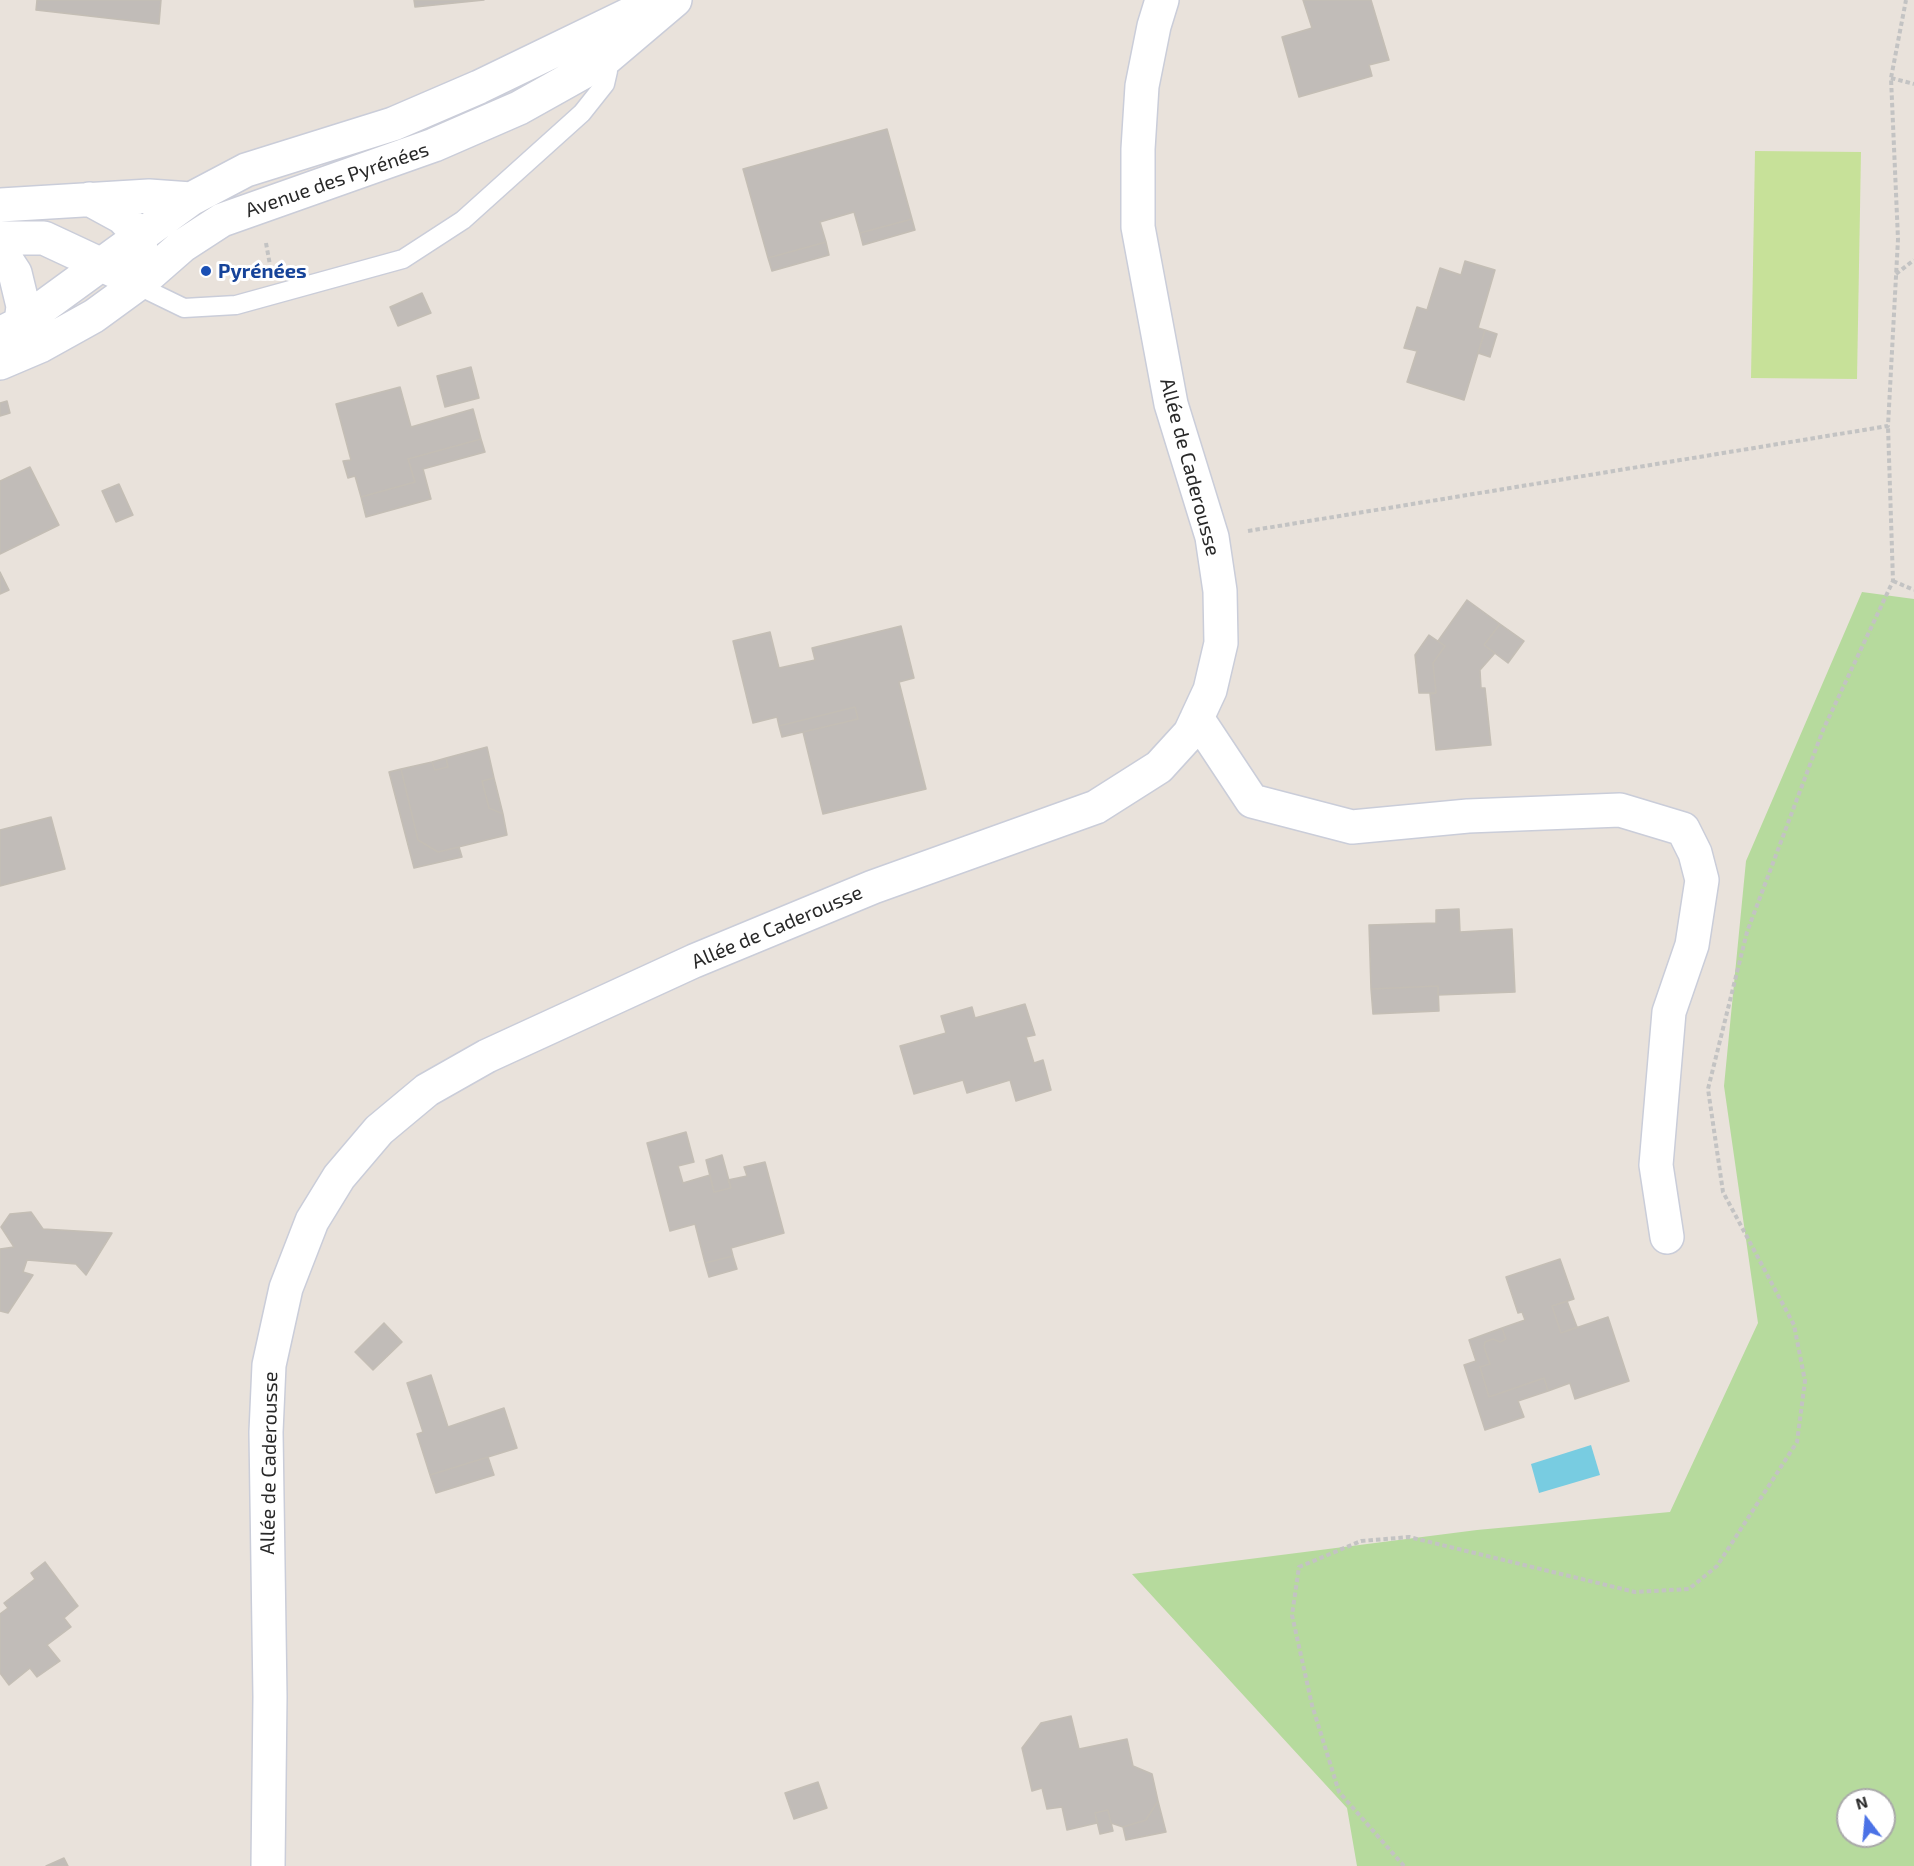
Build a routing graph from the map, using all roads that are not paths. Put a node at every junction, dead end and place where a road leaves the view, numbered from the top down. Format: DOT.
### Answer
graph roads {
  1 [pos="660,0"];
  2 [pos="675,0"];
  3 [pos="1162,0"];
  4 [pos="596,47"];
  5 [pos="89,199"];
  6 [pos="192,199"];
  7 [pos="0,205"];
  8 [pos="140,236"];
  9 [pos="0,238"];
  10 [pos="0,250"];
  11 [pos="100,266"];
  12 [pos="142,281"];
  13 [pos="10,329"];
  14 [pos="0,363"];
  15 [pos="1197,718"];
  16 [pos="1667,1238"];
  17 [pos="268,1866"];
  1 -- 4 [label="street, Avenue des Pyrénées"];
  2 -- 4 [label="street, Avenue des Pyrénées"];
  3 -- 15 [label="street, Allée de Caderousse"];
  4 -- 6 [label="street, Avenue des Pyrénées"];
  4 -- 12 [label="street, Avenue des Pyrénées"];
  4 -- 12 [label="lane"];
  5 -- 6 [label="street"];
  5 -- 7 [label="street"];
  5 -- 8 [label="street"];
  6 -- 8 [label="street, Avenue des Pyrénées"];
  8 -- 11 [label="street, Avenue des Pyrénées"];
  8 -- 12 [label="street"];
  9 -- 11 [label="street"];
  10 -- 13 [label="street"];
  11 -- 12 [label="street"];
  11 -- 13 [label="street, Avenue des Pyrénées"];
  12 -- 14 [label="street, Avenue des Pyrénées"];
  15 -- 16 [label="street"];
  15 -- 17 [label="street, Allée de Caderousse"];
}
